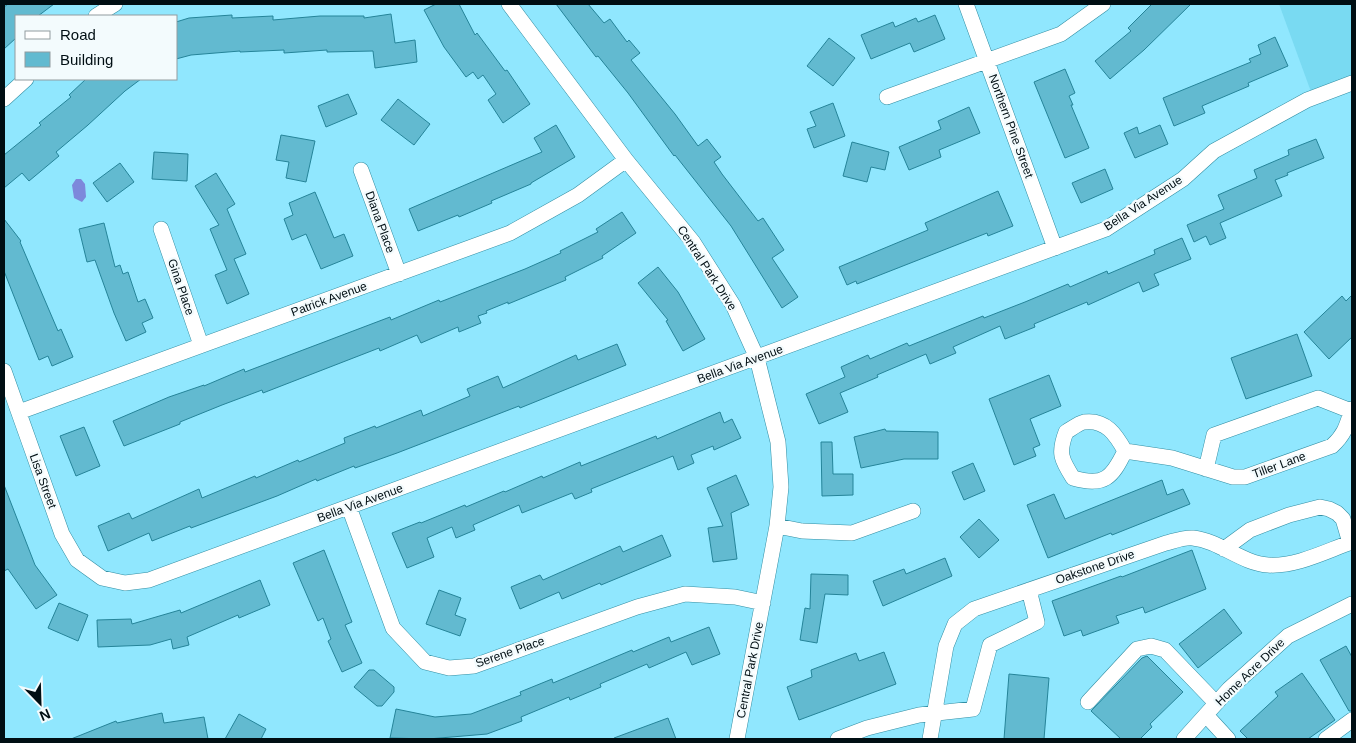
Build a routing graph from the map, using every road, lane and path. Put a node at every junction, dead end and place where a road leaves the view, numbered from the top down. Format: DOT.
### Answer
graph roads {
  1 [pos="115,4"];
  2 [pos="509,4"];
  3 [pos="966,4"];
  4 [pos="1103,4"];
  5 [pos="98,15"];
  6 [pos="987,62"];
  7 [pos="25,80"];
  8 [pos="1352,83"];
  9 [pos="886,97"];
  10 [pos="4,99"];
  11 [pos="626,160"];
  12 [pos="361,170"];
  13 [pos="161,229"];
  14 [pos="1055,248"];
  15 [pos="399,274"];
  16 [pos="201,345"];
  17 [pos="757,358"];
  18 [pos="4,371"];
  19 [pos="1352,410"];
  20 [pos="18,412"];
  21 [pos="1125,450"];
  22 [pos="1206,469"];
  23 [pos="348,507"];
  24 [pos="913,511"];
  25 [pos="777,526"];
  26 [pos="1351,542"];
  27 [pos="1224,549"];
  28 [pos="102,578"];
  29 [pos="1029,590"];
  30 [pos="763,603"];
  31 [pos="1352,604"];
  32 [pos="1088,702"];
  33 [pos="1216,703"];
  34 [pos="934,713"];
  35 [pos="1206,715"];
  36 [pos="1352,720"];
  37 [pos="738,734"];
  38 [pos="838,739"];
  39 [pos="930,739"];
  40 [pos="1184,739"];
  41 [pos="1228,739"];
  42 [pos="1326,739"];
  1 -- 5 [label="street"];
  2 -- 11 [label="street, Central Park Drive"];
  3 -- 6 [label="street, Northern Pine Street"];
  4 -- 6 [label="street"];
  6 -- 9 [label="street"];
  6 -- 14 [label="street, Northern Pine Street"];
  7 -- 10 [label="street"];
  8 -- 14 [label="street, Bella Via Avenue"];
  11 -- 15 [label="street, Patrick Avenue"];
  11 -- 17 [label="street, Central Park Drive"];
  12 -- 15 [label="street, Diana Place"];
  13 -- 16 [label="street, Gina Place"];
  14 -- 17 [label="street, Bella Via Avenue"];
  15 -- 16 [label="street, Patrick Avenue"];
  16 -- 20 [label="street, Patrick Avenue"];
  17 -- 23 [label="street, Bella Via Avenue"];
  17 -- 25 [label="street, Central Park Drive"];
  18 -- 20 [label="street, Lisa Street"];
  19 -- 22 [label="street, Tiller Lane"];
  19 -- 22 [label="street"];
  20 -- 28 [label="street, Lisa Street"];
  21 -- 21 [label="street"];
  21 -- 22 [label="street, Tiller Lane"];
  23 -- 28 [label="street, Bella Via Avenue"];
  23 -- 30 [label="street, Serene Place"];
  24 -- 25 [label="street"];
  25 -- 30 [label="street, Central Park Drive"];
  26 -- 27 [label="street, Oakstone Drive"];
  26 -- 27 [label="street"];
  27 -- 29 [label="street, Oakstone Drive"];
  29 -- 34 [label="street, Oakstone Drive"];
  29 -- 34 [label="street"];
  30 -- 37 [label="street, Central Park Drive"];
  31 -- 33 [label="street, Home Acre Drive"];
  32 -- 33 [label="street"];
  33 -- 35 [label="street, Home Acre Drive"];
  34 -- 38 [label="street"];
  34 -- 39 [label="street, Oakstone Drive"];
  35 -- 40 [label="street, Home Acre Drive"];
  35 -- 41 [label="street"];
  36 -- 42 [label="street"];
}
